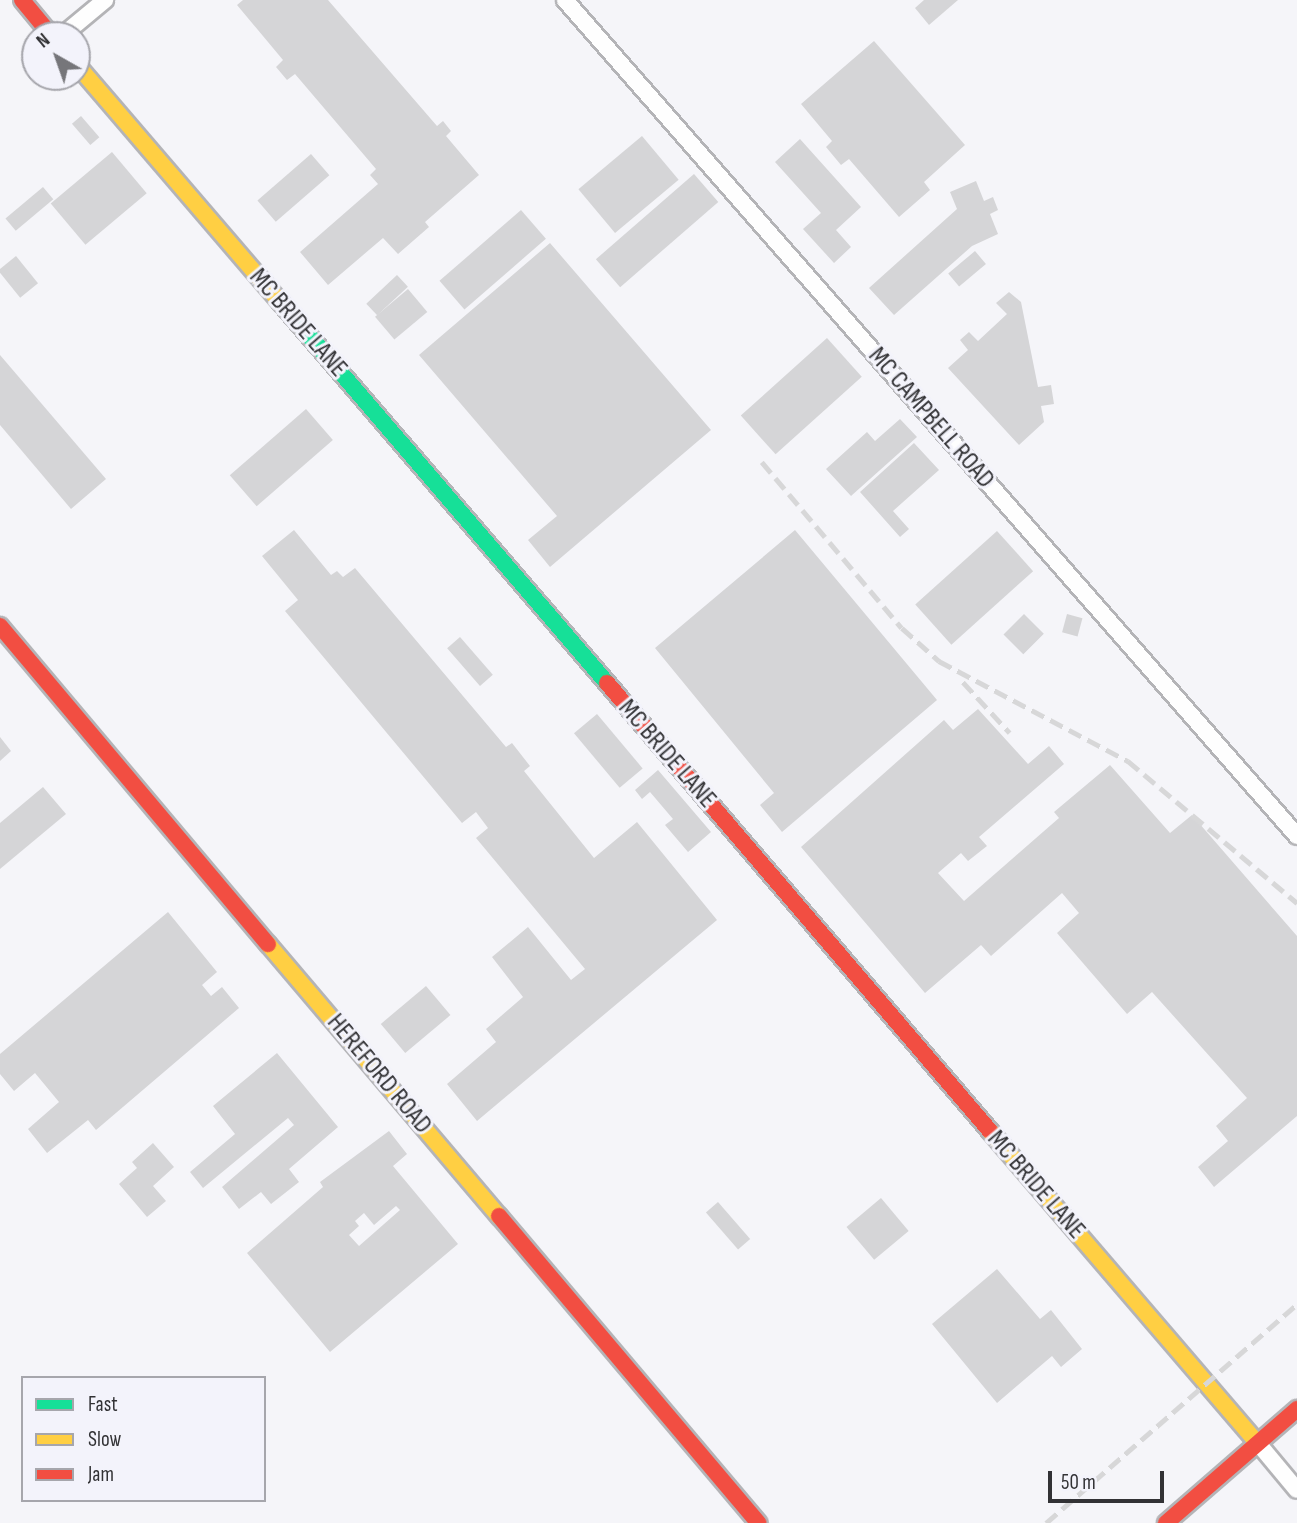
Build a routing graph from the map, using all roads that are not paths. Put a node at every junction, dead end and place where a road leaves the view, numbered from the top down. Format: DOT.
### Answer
graph roads {
  1 [pos="22,0"];
  2 [pos="105,0"];
  3 [pos="565,0"];
  4 [pos="39,21"];
  5 [pos="80,21"];
  6 [pos="91,81"];
  7 [pos="0,626"];
  8 [pos="1297,836"];
  9 [pos="1297,1409"];
  10 [pos="1257,1442"];
  11 [pos="1297,1490"];
  12 [pos="758,1523"];
  13 [pos="1166,1523"];
  1 -- 4 [label="street"];
  2 -- 5 [label="street"];
  3 -- 8 [label="street, MC CAMPBELL ROAD"];
  6 -- 10 [label="street, MC BRIDE LANE"];
  7 -- 12 [label="street, HEREFORD ROAD"];
  9 -- 10 [label="street"];
  10 -- 11 [label="street"];
  10 -- 13 [label="street"];
}
